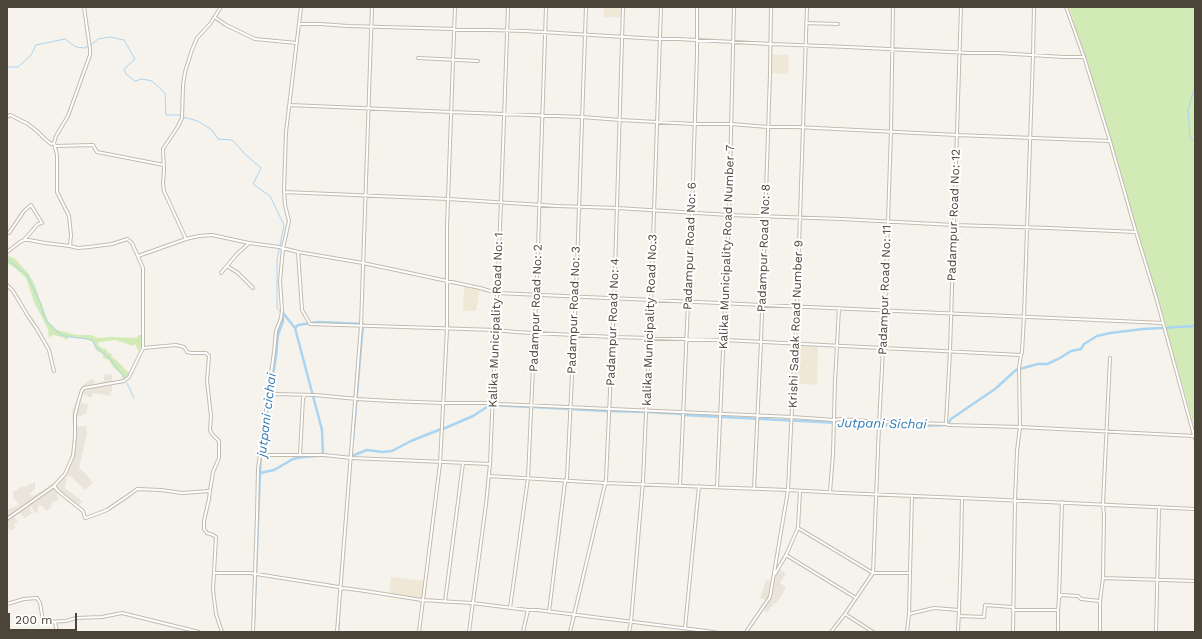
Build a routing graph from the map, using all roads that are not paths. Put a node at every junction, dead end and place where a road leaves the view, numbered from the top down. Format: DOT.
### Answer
graph roads {
  1 [pos="84,7"];
  2 [pos="221,7"];
  3 [pos="301,7"];
  4 [pos="372,7"];
  5 [pos="455,7"];
  6 [pos="508,7"];
  7 [pos="546,7"];
  8 [pos="586,7"];
  9 [pos="623,7"];
  10 [pos="661,7"];
  11 [pos="697,7"];
  12 [pos="734,7"];
  13 [pos="771,7"];
  14 [pos="807,7"];
  15 [pos="893,7"];
  16 [pos="960,7"];
  17 [pos="1034,7"];
  18 [pos="1066,7"];
  19 [pos="215,18"];
  20 [pos="806,23"];
  21 [pos="299,24"];
  22 [pos="838,24"];
  23 [pos="372,26"];
  24 [pos="454,29"];
  25 [pos="507,30"];
  26 [pos="545,32"];
  27 [pos="585,34"];
  28 [pos="622,37"];
  29 [pos="660,39"];
  30 [pos="697,40"];
  31 [pos="734,42"];
  32 [pos="297,43"];
  33 [pos="771,44"];
  34 [pos="805,45"];
  35 [pos="893,49"];
  36 [pos="960,52"];
  37 [pos="1033,56"];
  38 [pos="1084,57"];
  39 [pos="418,58"];
  40 [pos="453,60"];
  41 [pos="478,60"];
  42 [pos="290,105"];
  43 [pos="369,109"];
  44 [pos="451,112"];
  45 [pos="504,113"];
  46 [pos="543,115"];
  47 [pos="582,116"];
  48 [pos="7,117"];
  49 [pos="620,120"];
  50 [pos="657,121"];
  51 [pos="694,124"];
  52 [pos="731,124"];
  53 [pos="768,127"];
  54 [pos="802,128"];
  55 [pos="891,131"];
  56 [pos="957,135"];
  57 [pos="1029,138"];
  58 [pos="1110,141"];
  59 [pos="54,143"];
  60 [pos="55,146"];
  61 [pos="164,165"];
  62 [pos="284,192"];
  63 [pos="366,196"];
  64 [pos="448,199"];
  65 [pos="501,202"];
  66 [pos="540,205"];
  67 [pos="579,207"];
  68 [pos="618,208"];
  69 [pos="654,210"];
  70 [pos="692,212"];
  71 [pos="729,215"];
  72 [pos="765,216"];
  73 [pos="800,217"];
  74 [pos="888,221"];
  75 [pos="954,225"];
  76 [pos="1027,227"];
  77 [pos="1136,232"];
  78 [pos="9,233"];
  79 [pos="186,239"];
  80 [pos="24,240"];
  81 [pos="249,243"];
  82 [pos="70,246"];
  83 [pos="283,248"];
  84 [pos="7,252"];
  85 [pos="298,252"];
  86 [pos="138,256"];
  87 [pos="363,263"];
  88 [pos="227,266"];
  89 [pos="221,273"];
  90 [pos="447,281"];
  91 [pos="7,285"];
  92 [pos="253,288"];
  93 [pos="497,293"];
  94 [pos="536,294"];
  95 [pos="575,296"];
  96 [pos="614,298"];
  97 [pos="651,300"];
  98 [pos="688,302"];
  99 [pos="725,304"];
  100 [pos="762,305"];
  101 [pos="797,306"];
  102 [pos="839,308"];
  103 [pos="885,310"];
  104 [pos="950,313"];
  105 [pos="1024,316"];
  106 [pos="1163,323"];
  107 [pos="361,325"];
  108 [pos="447,329"];
  109 [pos="496,330"];
  110 [pos="535,333"];
  111 [pos="574,334"];
  112 [pos="613,337"];
  113 [pos="649,338"];
  114 [pos="687,340"];
  115 [pos="724,340"];
  116 [pos="761,342"];
  117 [pos="795,344"];
  118 [pos="837,346"];
  119 [pos="143,348"];
  120 [pos="883,349"];
  121 [pos="950,352"];
  122 [pos="1020,355"];
  123 [pos="1110,358"];
  124 [pos="54,371"];
  125 [pos="268,395"];
  126 [pos="305,395"];
  127 [pos="355,399"];
  128 [pos="443,403"];
  129 [pos="493,403"];
  130 [pos="532,406"];
  131 [pos="570,408"];
  132 [pos="610,409"];
  133 [pos="646,410"];
  134 [pos="683,412"];
  135 [pos="720,414"];
  136 [pos="757,416"];
  137 [pos="792,417"];
  138 [pos="834,420"];
  139 [pos="880,422"];
  140 [pos="946,424"];
  141 [pos="1020,427"];
  142 [pos="1106,432"];
  143 [pos="1194,436"];
  144 [pos="1195,439"];
  145 [pos="260,455"];
  146 [pos="300,455"];
  147 [pos="351,458"];
  148 [pos="440,462"];
  149 [pos="462,463"];
  150 [pos="490,464"];
  151 [pos="489,476"];
  152 [pos="528,478"];
  153 [pos="566,480"];
  154 [pos="605,483"];
  155 [pos="643,484"];
  156 [pos="54,486"];
  157 [pos="680,486"];
  158 [pos="699,486"];
  159 [pos="717,487"];
  160 [pos="754,489"];
  161 [pos="788,490"];
  162 [pos="210,491"];
  163 [pos="800,491"];
  164 [pos="830,492"];
  165 [pos="876,495"];
  166 [pos="912,496"];
  167 [pos="962,498"];
  168 [pos="1015,500"];
  169 [pos="1062,502"];
  170 [pos="1103,504"];
  171 [pos="1159,507"];
  172 [pos="1195,509"];
  173 [pos="7,519"];
  174 [pos="798,528"];
  175 [pos="786,555"];
  176 [pos="214,573"];
  177 [pos="873,573"];
  178 [pos="910,573"];
  179 [pos="257,574"];
  180 [pos="774,575"];
  181 [pos="1103,578"];
  182 [pos="1157,580"];
  183 [pos="1195,581"];
  184 [pos="341,588"];
  185 [pos="856,598"];
  186 [pos="1059,598"];
  187 [pos="422,600"];
  188 [pos="1100,601"];
  189 [pos="445,602"];
  190 [pos="472,603"];
  191 [pos="7,604"];
  192 [pos="1012,607"];
  193 [pos="510,608"];
  194 [pos="528,610"];
  195 [pos="959,610"];
  196 [pos="1058,610"];
  197 [pos="549,612"];
  198 [pos="845,614"];
  199 [pos="908,614"];
  200 [pos="574,615"];
  201 [pos="959,615"];
  202 [pos="55,622"];
  203 [pos="631,622"];
  204 [pos="685,628"];
  205 [pos="57,632"];
  206 [pos="199,632"];
  207 [pos="222,632"];
  208 [pos="252,632"];
  209 [pos="337,632"];
  210 [pos="419,632"];
  211 [pos="469,632"];
  212 [pos="523,632"];
  213 [pos="570,632"];
  214 [pos="629,632"];
  215 [pos="714,632"];
  216 [pos="746,632"];
  217 [pos="831,632"];
  218 [pos="873,632"];
  219 [pos="907,632"];
  220 [pos="958,632"];
  221 [pos="1013,632"];
  222 [pos="1058,632"];
  223 [pos="1100,632"];
  224 [pos="1156,632"];
  1 -- 59 [label="street"];
  2 -- 19 [label="street"];
  3 -- 21 [label="street"];
  4 -- 23 [label="street"];
  5 -- 24 [label="street"];
  6 -- 25 [label="street, Kalika Municipality Road No: 1"];
  7 -- 26 [label="street, Padampur Road No: 2"];
  8 -- 27 [label="street, Padampur Road No: 3"];
  9 -- 28 [label="street, Padampur Road No: 4"];
  10 -- 29 [label="street, kalika Municipality Road No.3"];
  11 -- 30 [label="street, Padampur Road No: 6"];
  12 -- 31 [label="street, Kalika Municipality Road Number 7"];
  13 -- 33 [label="street, Padampur Road No: 8"];
  14 -- 20 [label="street, Krishi Sadak Road Number 9"];
  15 -- 35 [label="street, Padampur Road No: 11"];
  16 -- 36 [label="street, Padampur Road No: 12"];
  17 -- 37 [label="street"];
  18 -- 38 [label="street"];
  19 -- 32 [label="street"];
  19 -- 61 [label="street"];
  20 -- 22 [label="street"];
  20 -- 34 [label="street, Krishi Sadak Road Number 9"];
  21 -- 23 [label="street"];
  21 -- 32 [label="street"];
  23 -- 24 [label="street"];
  23 -- 43 [label="street"];
  24 -- 25 [label="street"];
  24 -- 40 [label="street"];
  25 -- 26 [label="street"];
  25 -- 45 [label="street, Kalika Municipality Road No: 1"];
  26 -- 27 [label="street"];
  26 -- 46 [label="street, Padampur Road No: 2"];
  27 -- 28 [label="street"];
  27 -- 47 [label="street, Padampur Road No: 3"];
  28 -- 29 [label="street"];
  28 -- 49 [label="street, Padampur Road No: 4"];
  29 -- 30 [label="street"];
  29 -- 50 [label="street, kalika Municipality Road No.3"];
  30 -- 31 [label="street"];
  30 -- 51 [label="street, Padampur Road No: 6"];
  31 -- 33 [label="street"];
  31 -- 52 [label="street, Kalika Municipality Road Number 7"];
  32 -- 42 [label="street"];
  33 -- 34 [label="street"];
  33 -- 53 [label="street, Padampur Road No: 8"];
  34 -- 35 [label="street"];
  34 -- 54 [label="street, Krishi Sadak Road Number 9"];
  35 -- 36 [label="street"];
  35 -- 55 [label="street, Padampur Road No: 11"];
  36 -- 37 [label="street"];
  36 -- 56 [label="street, Padampur Road No: 12"];
  37 -- 38 [label="street"];
  37 -- 57 [label="street"];
  38 -- 58 [label="street"];
  39 -- 40 [label="street"];
  40 -- 41 [label="street"];
  40 -- 44 [label="street"];
  42 -- 43 [label="street"];
  42 -- 62 [label="street"];
  43 -- 44 [label="street"];
  43 -- 63 [label="street"];
  44 -- 45 [label="street"];
  44 -- 64 [label="street"];
  45 -- 46 [label="street"];
  45 -- 65 [label="street, Kalika Municipality Road No: 1"];
  46 -- 47 [label="street"];
  46 -- 66 [label="street, Padampur Road No: 2"];
  47 -- 49 [label="street"];
  47 -- 67 [label="street, Padampur Road No: 3"];
  48 -- 59 [label="street"];
  49 -- 50 [label="street"];
  49 -- 68 [label="street, Padampur Road No: 4"];
  50 -- 51 [label="street"];
  50 -- 69 [label="street, kalika Municipality Road No.3"];
  51 -- 52 [label="street"];
  51 -- 70 [label="street, Padampur Road No: 6"];
  52 -- 53 [label="street"];
  52 -- 71 [label="street, Kalika Municipality Road Number 7"];
  53 -- 54 [label="street"];
  53 -- 72 [label="street, Padampur Road No: 8"];
  54 -- 55 [label="street"];
  54 -- 73 [label="street, Krishi Sadak Road Number 9"];
  55 -- 56 [label="street"];
  55 -- 74 [label="street, Padampur Road No: 11"];
  56 -- 57 [label="street"];
  56 -- 75 [label="street, Padampur Road No: 12"];
  57 -- 58 [label="street"];
  57 -- 76 [label="street"];
  58 -- 77 [label="street"];
  59 -- 60 [label="street"];
  60 -- 61 [label="street"];
  60 -- 82 [label="street"];
  61 -- 79 [label="street"];
  62 -- 63 [label="street"];
  62 -- 83 [label="street"];
  63 -- 64 [label="street"];
  63 -- 87 [label="street"];
  64 -- 65 [label="street"];
  64 -- 90 [label="street"];
  65 -- 66 [label="street"];
  65 -- 93 [label="street, Kalika Municipality Road No: 1"];
  66 -- 67 [label="street"];
  66 -- 94 [label="street, Padampur Road No: 2"];
  67 -- 68 [label="street"];
  67 -- 95 [label="street, Padampur Road No: 3"];
  68 -- 69 [label="street"];
  68 -- 96 [label="street, Padampur Road No: 4"];
  69 -- 70 [label="street"];
  69 -- 97 [label="street, kalika Municipality Road No.3"];
  70 -- 71 [label="street"];
  70 -- 98 [label="street, Padampur Road No: 6"];
  71 -- 72 [label="street"];
  71 -- 99 [label="street, Kalika Municipality Road Number 7"];
  72 -- 73 [label="street"];
  72 -- 100 [label="street, Padampur Road No: 8"];
  73 -- 74 [label="street"];
  73 -- 101 [label="street, Krishi Sadak Road Number 9"];
  74 -- 75 [label="street"];
  74 -- 103 [label="street, Padampur Road No: 11"];
  75 -- 76 [label="street"];
  75 -- 104 [label="street, Padampur Road No: 12"];
  76 -- 77 [label="street"];
  76 -- 105 [label="street"];
  77 -- 106 [label="street"];
  78 -- 80 [label="street"];
  79 -- 81 [label="street"];
  79 -- 86 [label="street"];
  80 -- 82 [label="street"];
  80 -- 84 [label="street"];
  81 -- 83 [label="street"];
  81 -- 88 [label="street"];
  82 -- 86 [label="street"];
  83 -- 85 [label="street"];
  83 -- 125 [label="street"];
  85 -- 87 [label="street"];
  85 -- 107 [label="street"];
  86 -- 119 [label="street"];
  87 -- 90 [label="street"];
  87 -- 107 [label="street"];
  88 -- 89 [label="street"];
  88 -- 92 [label="street"];
  90 -- 93 [label="street"];
  90 -- 108 [label="street"];
  91 -- 124 [label="street"];
  93 -- 94 [label="street"];
  93 -- 109 [label="street, Kalika Municipality Road No: 1"];
  94 -- 95 [label="street"];
  94 -- 110 [label="street, Padampur Road No: 2"];
  95 -- 96 [label="street"];
  95 -- 111 [label="street, Padampur Road No: 3"];
  96 -- 97 [label="street"];
  96 -- 112 [label="street, Padampur Road No: 4"];
  97 -- 98 [label="street"];
  97 -- 113 [label="street, kalika Municipality Road No.3"];
  98 -- 99 [label="street"];
  98 -- 114 [label="street, Padampur Road No: 6"];
  99 -- 100 [label="street"];
  99 -- 115 [label="street, Kalika Municipality Road Number 7"];
  100 -- 101 [label="street"];
  100 -- 116 [label="street, Padampur Road No: 8"];
  101 -- 102 [label="street"];
  101 -- 117 [label="street, Krishi Sadak Road Number 9"];
  102 -- 103 [label="street"];
  102 -- 118 [label="street"];
  103 -- 104 [label="street"];
  103 -- 120 [label="street, Padampur Road No: 11"];
  104 -- 105 [label="street"];
  104 -- 121 [label="street, Padampur Road No: 12"];
  105 -- 106 [label="street"];
  105 -- 122 [label="street"];
  106 -- 143 [label="street"];
  107 -- 108 [label="street"];
  107 -- 127 [label="street"];
  108 -- 109 [label="street"];
  108 -- 128 [label="street"];
  109 -- 110 [label="street"];
  109 -- 129 [label="street, Kalika Municipality Road No: 1"];
  110 -- 111 [label="street"];
  110 -- 130 [label="street, Padampur Road No: 2"];
  111 -- 112 [label="street"];
  111 -- 131 [label="street, Padampur Road No: 3"];
  112 -- 113 [label="street"];
  112 -- 132 [label="street, Padampur Road No: 4"];
  113 -- 114 [label="street"];
  113 -- 133 [label="street, kalika Municipality Road No.3"];
  114 -- 115 [label="street"];
  114 -- 134 [label="street, Padampur Road No: 6"];
  115 -- 116 [label="street"];
  115 -- 135 [label="street, Kalika Municipality Road Number 7"];
  116 -- 117 [label="street"];
  116 -- 136 [label="street, Padampur Road No: 8"];
  117 -- 118 [label="street"];
  117 -- 137 [label="street, Krishi Sadak Road Number 9"];
  118 -- 120 [label="street"];
  118 -- 138 [label="street"];
  119 -- 156 [label="street"];
  119 -- 162 [label="street"];
  120 -- 121 [label="street"];
  120 -- 139 [label="street, Padampur Road No: 11"];
  121 -- 122 [label="street"];
  121 -- 140 [label="street, Padampur Road No: 12"];
  122 -- 141 [label="street"];
  123 -- 142 [label="street"];
  125 -- 126 [label="street"];
  125 -- 145 [label="street"];
  126 -- 127 [label="street"];
  126 -- 146 [label="street"];
  127 -- 128 [label="street"];
  127 -- 147 [label="street"];
  128 -- 129 [label="street"];
  128 -- 148 [label="street"];
  129 -- 130 [label="street"];
  129 -- 150 [label="street, Kalika Municipality Road No: 1"];
  130 -- 131 [label="street"];
  130 -- 152 [label="street, Padampur Road No: 2"];
  131 -- 132 [label="street"];
  131 -- 153 [label="street, Padampur Road No: 3"];
  132 -- 133 [label="street"];
  132 -- 154 [label="street, Padampur Road No: 4"];
  133 -- 134 [label="street"];
  133 -- 155 [label="street, kalika Municipality Road No.3"];
  134 -- 135 [label="street"];
  134 -- 157 [label="street, Padampur Road No: 6"];
  135 -- 136 [label="street"];
  135 -- 159 [label="street, Kalika Municipality Road Number 7"];
  136 -- 137 [label="street"];
  136 -- 160 [label="street, Padampur Road No: 8"];
  137 -- 138 [label="street"];
  137 -- 161 [label="street, Krishi Sadak Road Number 9"];
  138 -- 139 [label="street"];
  138 -- 164 [label="street"];
  139 -- 140 [label="street"];
  139 -- 165 [label="street, Padampur Road No: 11"];
  140 -- 141 [label="street"];
  141 -- 142 [label="street"];
  141 -- 168 [label="street"];
  142 -- 143 [label="street"];
  142 -- 170 [label="street"];
  143 -- 144 [label="street"];
  145 -- 146 [label="street"];
  145 -- 179 [label="street"];
  146 -- 147 [label="street"];
  147 -- 148 [label="street"];
  147 -- 184 [label="street"];
  148 -- 149 [label="street"];
  148 -- 187 [label="street"];
  149 -- 150 [label="street"];
  149 -- 189 [label="street"];
  150 -- 151 [label="street, Kalika Municipality Road No: 1"];
  151 -- 152 [label="street"];
  151 -- 190 [label="street, Kalika Municipality Road No: 1"];
  152 -- 153 [label="street"];
  152 -- 193 [label="street, Padampur Road No: 2"];
  153 -- 154 [label="street"];
  153 -- 197 [label="street, Padampur Road No: 3"];
  154 -- 155 [label="street"];
  154 -- 200 [label="street, Padampur Road No: 4"];
  155 -- 157 [label="street"];
  155 -- 203 [label="street, kalika Municipality Road No.3"];
  156 -- 162 [label="street"];
  156 -- 173 [label="street"];
  157 -- 158 [label="street"];
  158 -- 159 [label="street"];
  158 -- 204 [label="street"];
  159 -- 160 [label="street"];
  160 -- 161 [label="street"];
  161 -- 163 [label="street"];
  161 -- 180 [label="street, Krishi Sadak Road Number 9"];
  162 -- 176 [label="street"];
  163 -- 164 [label="street"];
  163 -- 174 [label="street"];
  164 -- 165 [label="street"];
  165 -- 166 [label="street"];
  165 -- 177 [label="street, Padampur Road No: 11"];
  166 -- 167 [label="street"];
  166 -- 178 [label="street"];
  167 -- 168 [label="street"];
  167 -- 195 [label="street"];
  168 -- 169 [label="street"];
  168 -- 192 [label="street"];
  169 -- 170 [label="street"];
  169 -- 186 [label="street"];
  170 -- 171 [label="street"];
  170 -- 181 [label="street"];
  171 -- 172 [label="street"];
  171 -- 182 [label="street"];
  174 -- 175 [label="street"];
  174 -- 177 [label="street"];
  175 -- 180 [label="street"];
  175 -- 185 [label="street"];
  176 -- 179 [label="street"];
  176 -- 207 [label="street"];
  177 -- 178 [label="street"];
  177 -- 185 [label="street"];
  178 -- 199 [label="street"];
  179 -- 184 [label="street"];
  179 -- 208 [label="street"];
  180 -- 216 [label="street, Krishi Sadak Road Number 9"];
  181 -- 182 [label="street"];
  181 -- 188 [label="street"];
  182 -- 183 [label="street"];
  182 -- 224 [label="street"];
  184 -- 187 [label="street"];
  184 -- 209 [label="street"];
  185 -- 198 [label="street"];
  186 -- 188 [label="street"];
  186 -- 196 [label="street"];
  187 -- 189 [label="street"];
  187 -- 210 [label="street"];
  188 -- 223 [label="street"];
  189 -- 190 [label="street"];
  190 -- 193 [label="street"];
  190 -- 211 [label="street, Kalika Municipality Road No: 1"];
  191 -- 202 [label="street"];
  192 -- 196 [label="street"];
  192 -- 201 [label="street"];
  192 -- 221 [label="street"];
  193 -- 194 [label="street"];
  194 -- 197 [label="street"];
  194 -- 212 [label="street"];
  195 -- 199 [label="street"];
  195 -- 201 [label="street"];
  196 -- 222 [label="street"];
  197 -- 200 [label="street"];
  198 -- 217 [label="street"];
  198 -- 218 [label="street"];
  199 -- 219 [label="street"];
  200 -- 203 [label="street"];
  200 -- 213 [label="street, Padampur Road No: 4"];
  201 -- 220 [label="street"];
  202 -- 205 [label="street"];
  202 -- 206 [label="street"];
  203 -- 204 [label="street"];
  203 -- 214 [label="street, kalika Municipality Road No.3"];
  204 -- 215 [label="street"];
}
